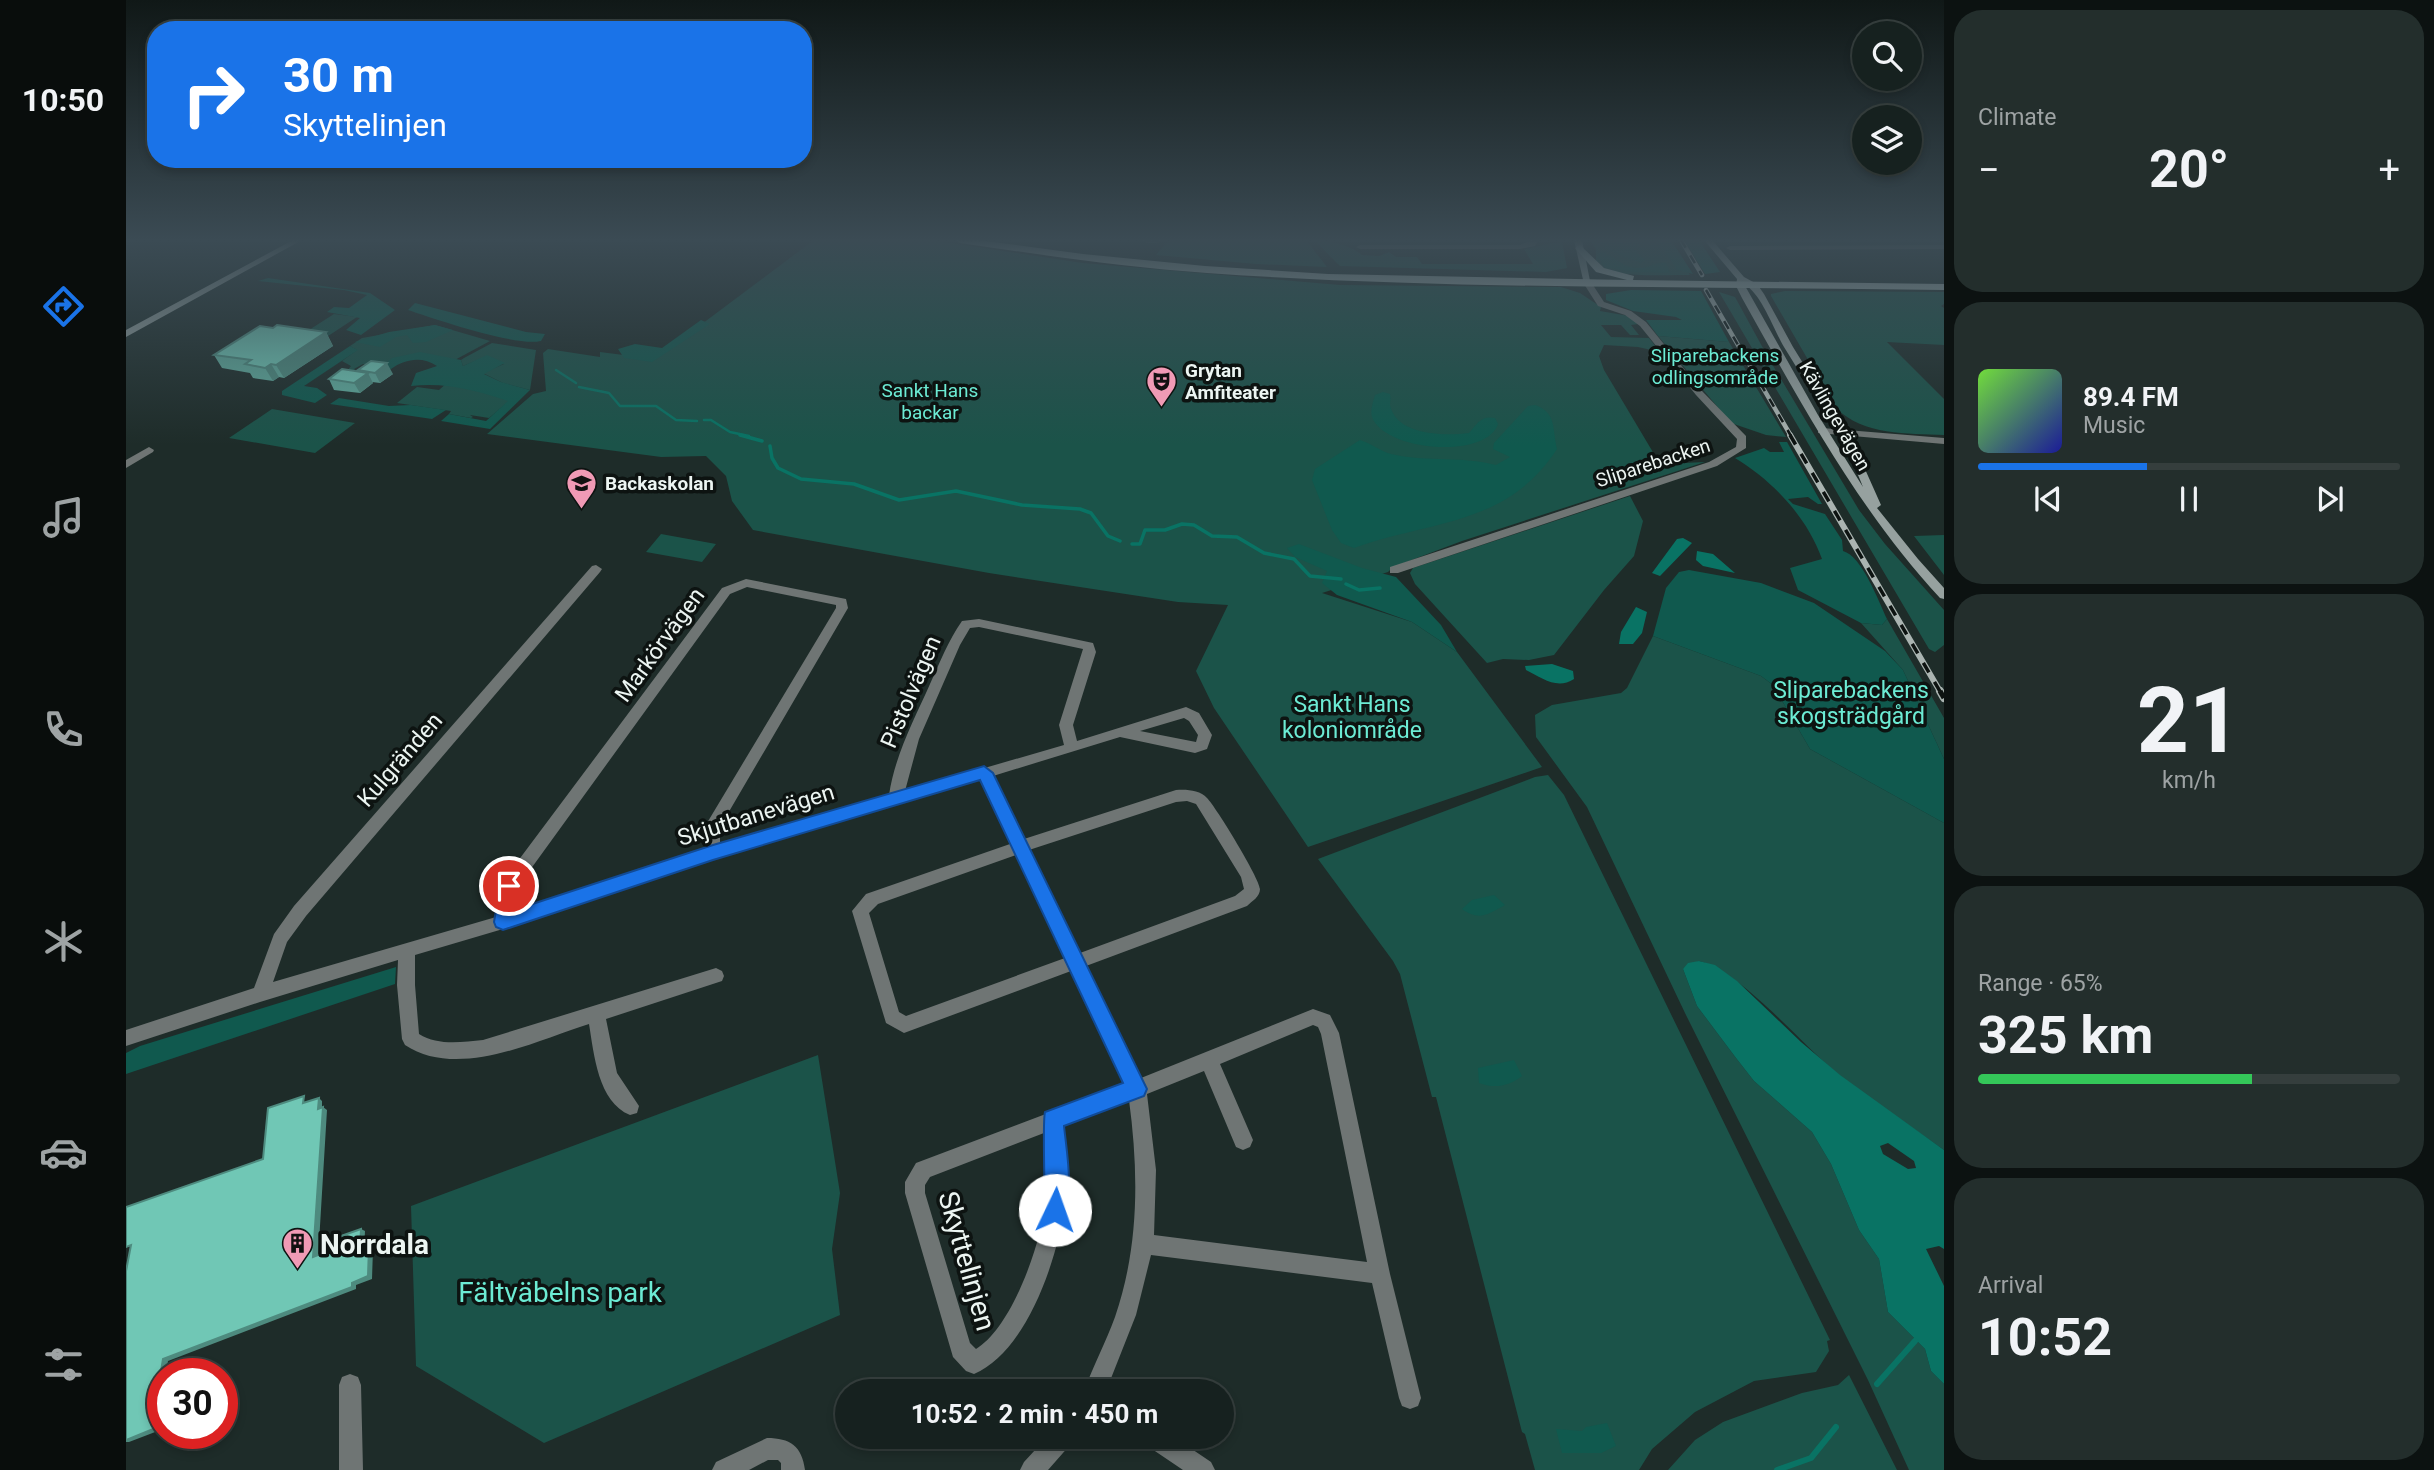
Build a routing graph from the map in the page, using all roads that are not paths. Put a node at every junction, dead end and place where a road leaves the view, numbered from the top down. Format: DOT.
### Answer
graph roads {
  1 [pos="172,309"];
  2 [pos="1615,309"];
  3 [pos="1752,309"];
  4 [pos="1768,309"];
  5 [pos="126,334"];
  6 [pos="1822,431"];
  7 [pos="1844,433"];
  8 [pos="1944,441"];
  9 [pos="149,450"];
  10 [pos="126,465"];
  11 [pos="1880,521"];
  12 [pos="596,569"];
  13 [pos="1394,570"];
  14 [pos="1944,596"];
  15 [pos="1120,732"];
  16 [pos="1072,748"];
  17 [pos="984,773"];
  18 [pos="896,799"];
  19 [pos="1022,846"];
  20 [pos="713,852"];
  21 [pos="503,922"];
  22 [pos="407,951"];
  23 [pos="1077,960"];
  24 [pos="716,976"];
  25 [pos="260,994"];
  26 [pos="596,1013"];
  27 [pos="126,1038"];
  28 [pos="1209,1061"];
  29 [pos="1137,1089"];
  30 [pos="630,1106"];
  31 [pos="1053,1120"];
  32 [pos="1243,1140"];
  33 [pos="1144,1244"];
  34 [pos="1380,1274"];
  35 [pos="1101,1379"];
  36 [pos="350,1385"];
  37 [pos="1410,1398"];
  38 [pos="1051,1449"];
  39 [pos="1172,1449"];
  40 [pos="351,1470"];
  41 [pos="724,1470"];
  42 [pos="793,1470"];
  43 [pos="1032,1470"];
  44 [pos="1203,1470"];
  1 -- 5 [label="main road"];
  2 -- 13 [label="street, Sliparebacken"];
  3 -- 6 [label="main road, Kävlingevägen"];
  4 -- 7 [label="main road, Kävlingevägen"];
  6 -- 7 [label="street"];
  6 -- 11 [label="main road, Kävlingevägen"];
  7 -- 8 [label="street"];
  7 -- 11 [label="main road, Kävlingevägen"];
  9 -- 10 [label="street"];
  11 -- 14 [label="main road, Kävlingevägen"];
  12 -- 25 [label="street, Kulgränden"];
  15 -- 15 [label="street, Skjutbanevägen"];
  15 -- 16 [label="street, Skjutbanevägen"];
  16 -- 17 [label="street, Skjutbanevägen"];
  16 -- 18 [label="street, Pistolvägen"];
  17 -- 18 [label="street, Skjutbanevägen"];
  17 -- 19 [label="street"];
  18 -- 20 [label="street, Skjutbanevägen"];
  19 -- 23 [label="street"];
  19 -- 23 [label="street"];
  19 -- 23 [label="street"];
  20 -- 21 [label="street, Skjutbanevägen"];
  20 -- 21 [label="street, Markörvägen"];
  21 -- 22 [label="street, Skjutbanevägen"];
  22 -- 25 [label="street, Skjutbanevägen"];
  22 -- 26 [label="street"];
  23 -- 29 [label="street"];
  24 -- 26 [label="street"];
  25 -- 27 [label="street, Skjutbanevägen"];
  26 -- 30 [label="street"];
  28 -- 29 [label="street, Skyttelinjen"];
  28 -- 32 [label="street"];
  28 -- 34 [label="street, Skyttelinjen"];
  29 -- 31 [label="street, Skyttelinjen"];
  29 -- 33 [label="street"];
  31 -- 31 [label="street, Skyttelinjen"];
  33 -- 34 [label="street"];
  33 -- 35 [label="street"];
  34 -- 37 [label="street, Skyttelinjen"];
  36 -- 40 [label="street"];
  38 -- 43 [label="street"];
  39 -- 44 [label="street"];
  41 -- 42 [label="street"];
}
